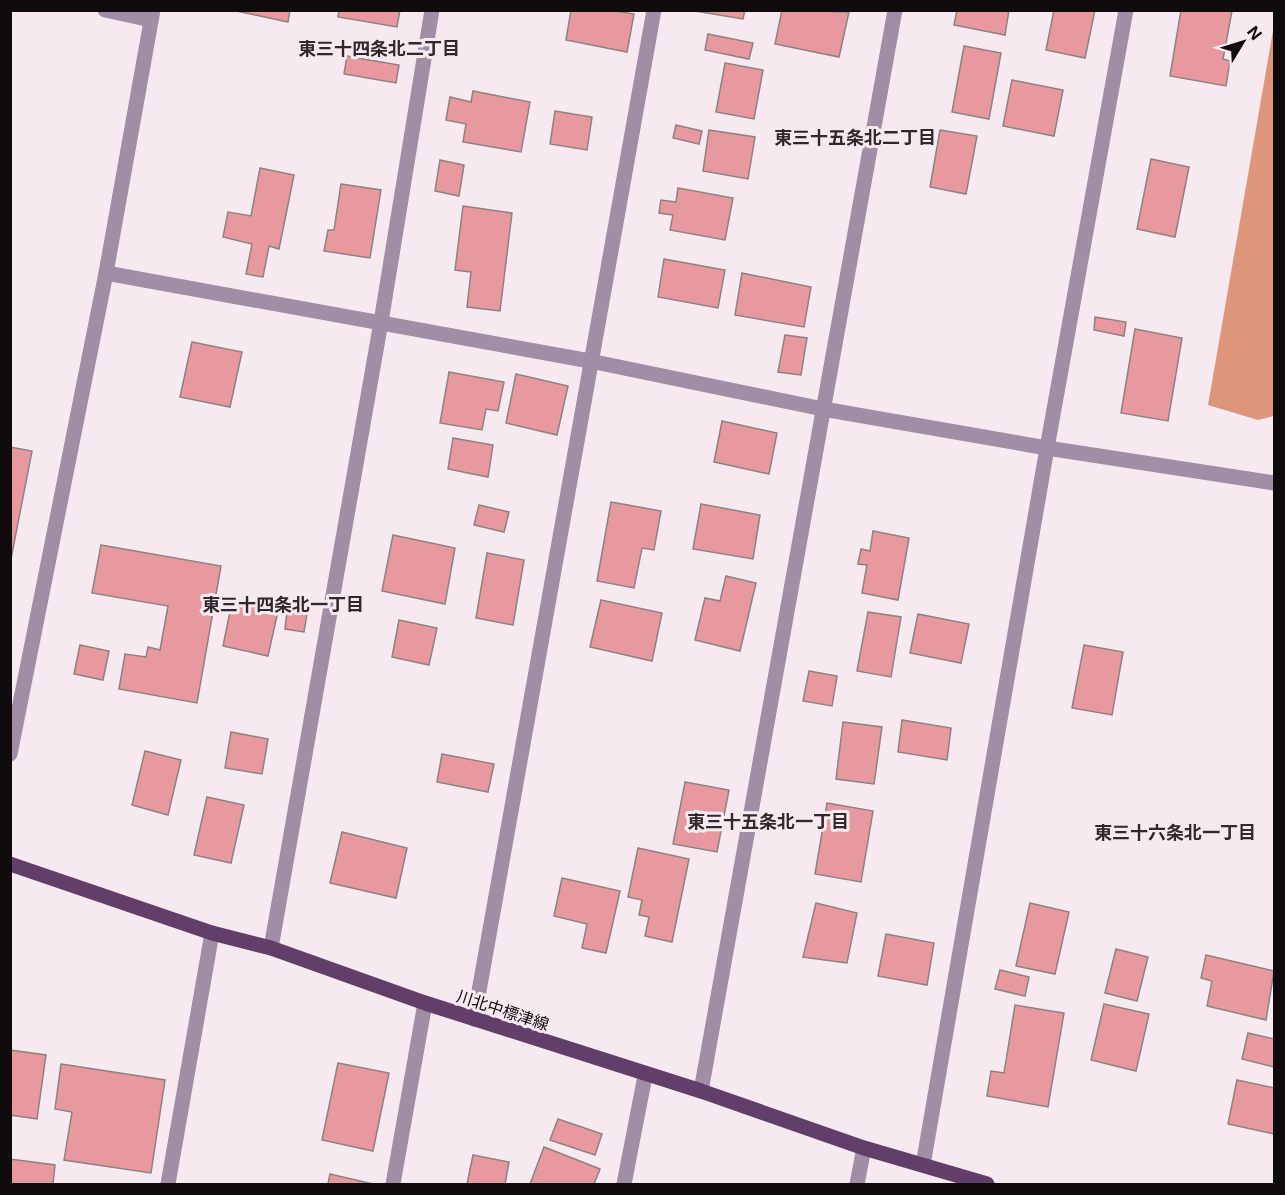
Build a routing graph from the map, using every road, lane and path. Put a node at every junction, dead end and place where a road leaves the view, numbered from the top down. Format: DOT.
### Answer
graph roads {
  1 [pos="105,10"];
  2 [pos="432,10"];
  3 [pos="654,10"];
  4 [pos="895,10"];
  5 [pos="1126,10"];
  6 [pos="152,15"];
  7 [pos="106,273"];
  8 [pos="381,322"];
  9 [pos="590,361"];
  10 [pos="822,409"];
  11 [pos="1047,448"];
  12 [pos="1275,483"];
  13 [pos="10,754"];
  14 [pos="10,864"];
  15 [pos="212,933"];
  16 [pos="271,948"];
  17 [pos="425,1003"];
  18 [pos="474,1019"];
  19 [pos="645,1076"];
  20 [pos="701,1091"];
  21 [pos="864,1148"];
  22 [pos="923,1165"];
  23 [pos="168,1185"];
  24 [pos="393,1185"];
  25 [pos="624,1185"];
  26 [pos="857,1185"];
  27 [pos="987,1185"];
  1 -- 6 [label="street"];
  2 -- 8 [label="street"];
  3 -- 9 [label="street"];
  4 -- 10 [label="street"];
  5 -- 11 [label="street"];
  6 -- 7 [label="street"];
  7 -- 8 [label="street"];
  7 -- 13 [label="street"];
  8 -- 9 [label="street"];
  8 -- 16 [label="street"];
  9 -- 10 [label="street"];
  9 -- 18 [label="street"];
  10 -- 11 [label="street"];
  10 -- 20 [label="street"];
  11 -- 12 [label="street"];
  11 -- 22 [label="street"];
  14 -- 15 [label="main road, 川北中標津線"];
  15 -- 16 [label="main road, 川北中標津線"];
  15 -- 23 [label="street"];
  16 -- 17 [label="main road, 川北中標津線"];
  17 -- 18 [label="main road, 川北中標津線"];
  17 -- 24 [label="street"];
  18 -- 19 [label="main road, 川北中標津線"];
  19 -- 20 [label="main road, 川北中標津線"];
  19 -- 25 [label="street"];
  20 -- 21 [label="main road, 川北中標津線"];
  21 -- 22 [label="main road, 川北中標津線"];
  21 -- 26 [label="street"];
  22 -- 27 [label="main road, 川北中標津線"];
}
